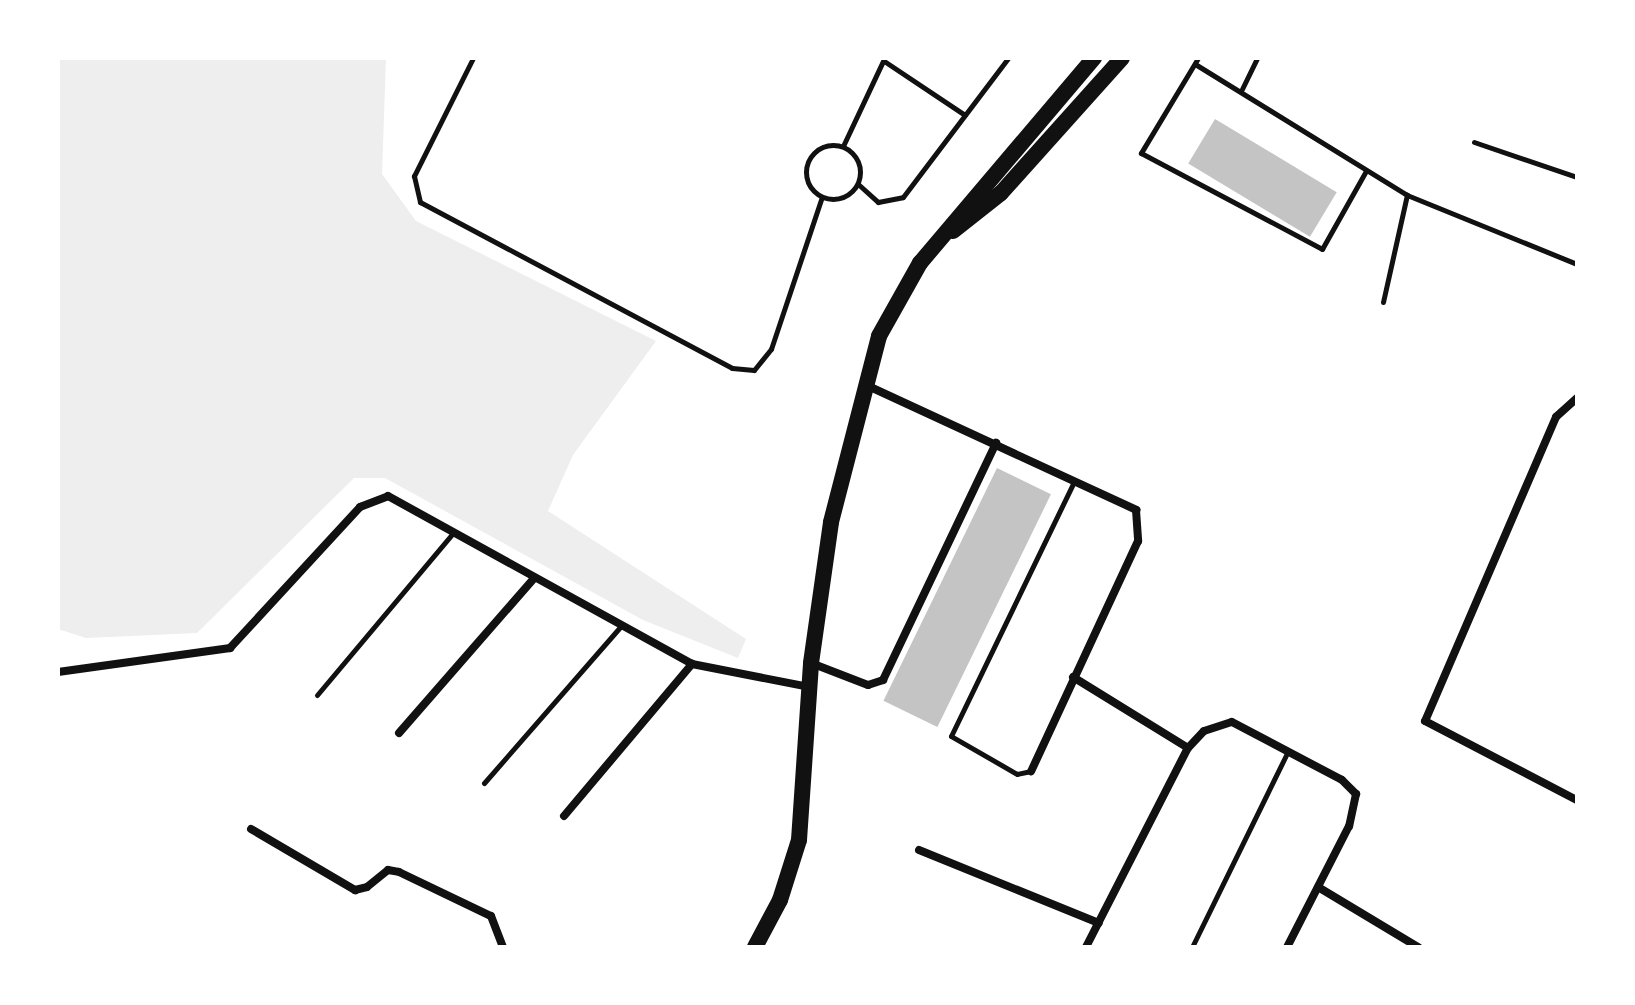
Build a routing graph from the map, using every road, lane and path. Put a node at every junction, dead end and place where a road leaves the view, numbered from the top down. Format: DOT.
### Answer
graph roads {
  1 [pos="473,58"];
  2 [pos="1008,58"];
  3 [pos="1091,58"];
  4 [pos="1122,58"];
  5 [pos="1257,58"];
  6 [pos="884,60"];
  7 [pos="1197,61"];
  8 [pos="1242,89"];
  9 [pos="965,115"];
  10 [pos="1474,142"];
  11 [pos="843,146"];
  12 [pos="1366,171"];
  13 [pos="1577,177"];
  14 [pos="858,184"];
  15 [pos="1407,195"];
  16 [pos="822,197"];
  17 [pos="945,236"];
  18 [pos="1577,264"];
  19 [pos="1383,302"];
  20 [pos="865,384"];
  21 [pos="1577,398"];
  22 [pos="996,443"];
  23 [pos="1076,479"];
  24 [pos="454,532"];
  25 [pos="534,578"];
  26 [pos="622,625"];
  27 [pos="811,663"];
  28 [pos="692,664"];
  29 [pos="58,672"];
  30 [pos="1073,677"];
  31 [pos="809,687"];
  32 [pos="317,695"];
  33 [pos="399,733"];
  34 [pos="1188,748"];
  35 [pos="1288,750"];
  36 [pos="1031,771"];
  37 [pos="484,783"];
  38 [pos="1577,800"];
  39 [pos="564,816"];
  40 [pos="251,829"];
  41 [pos="919,850"];
  42 [pos="1318,887"];
  43 [pos="1099,923"];
  44 [pos="503,947"];
  45 [pos="755,947"];
  46 [pos="1086,947"];
  47 [pos="1192,947"];
  48 [pos="1287,947"];
  49 [pos="1418,947"];
  1 -- 16 [label="lane"];
  2 -- 9 [label="lane"];
  3 -- 17 [label="highway"];
  4 -- 17 [label="highway"];
  5 -- 8 [label="lane"];
  6 -- 9 [label="lane"];
  6 -- 11 [label="lane"];
  7 -- 8 [label="lane"];
  7 -- 12 [label="lane"];
  8 -- 12 [label="lane"];
  9 -- 14 [label="lane"];
  10 -- 13 [label="lane"];
  11 -- 14 [label="lane"];
  11 -- 16 [label="lane"];
  12 -- 15 [label="lane"];
  14 -- 16 [label="lane"];
  15 -- 18 [label="lane"];
  15 -- 19 [label="lane"];
  17 -- 20 [label="highway"];
  20 -- 22 [label="street"];
  20 -- 27 [label="highway"];
  21 -- 38 [label="street"];
  22 -- 23 [label="street"];
  22 -- 27 [label="street"];
  23 -- 30 [label="street"];
  23 -- 36 [label="lane"];
  24 -- 25 [label="street"];
  24 -- 29 [label="street"];
  24 -- 32 [label="lane"];
  25 -- 26 [label="street"];
  25 -- 33 [label="street"];
  26 -- 28 [label="street"];
  26 -- 37 [label="lane"];
  27 -- 31 [label="highway"];
  28 -- 31 [label="street"];
  28 -- 39 [label="street"];
  30 -- 34 [label="street"];
  30 -- 36 [label="street"];
  31 -- 45 [label="highway"];
  34 -- 35 [label="street"];
  34 -- 43 [label="street"];
  35 -- 42 [label="street"];
  35 -- 47 [label="lane"];
  40 -- 44 [label="street"];
  41 -- 43 [label="street"];
  42 -- 48 [label="street"];
  42 -- 49 [label="street"];
  43 -- 46 [label="street"];
}
